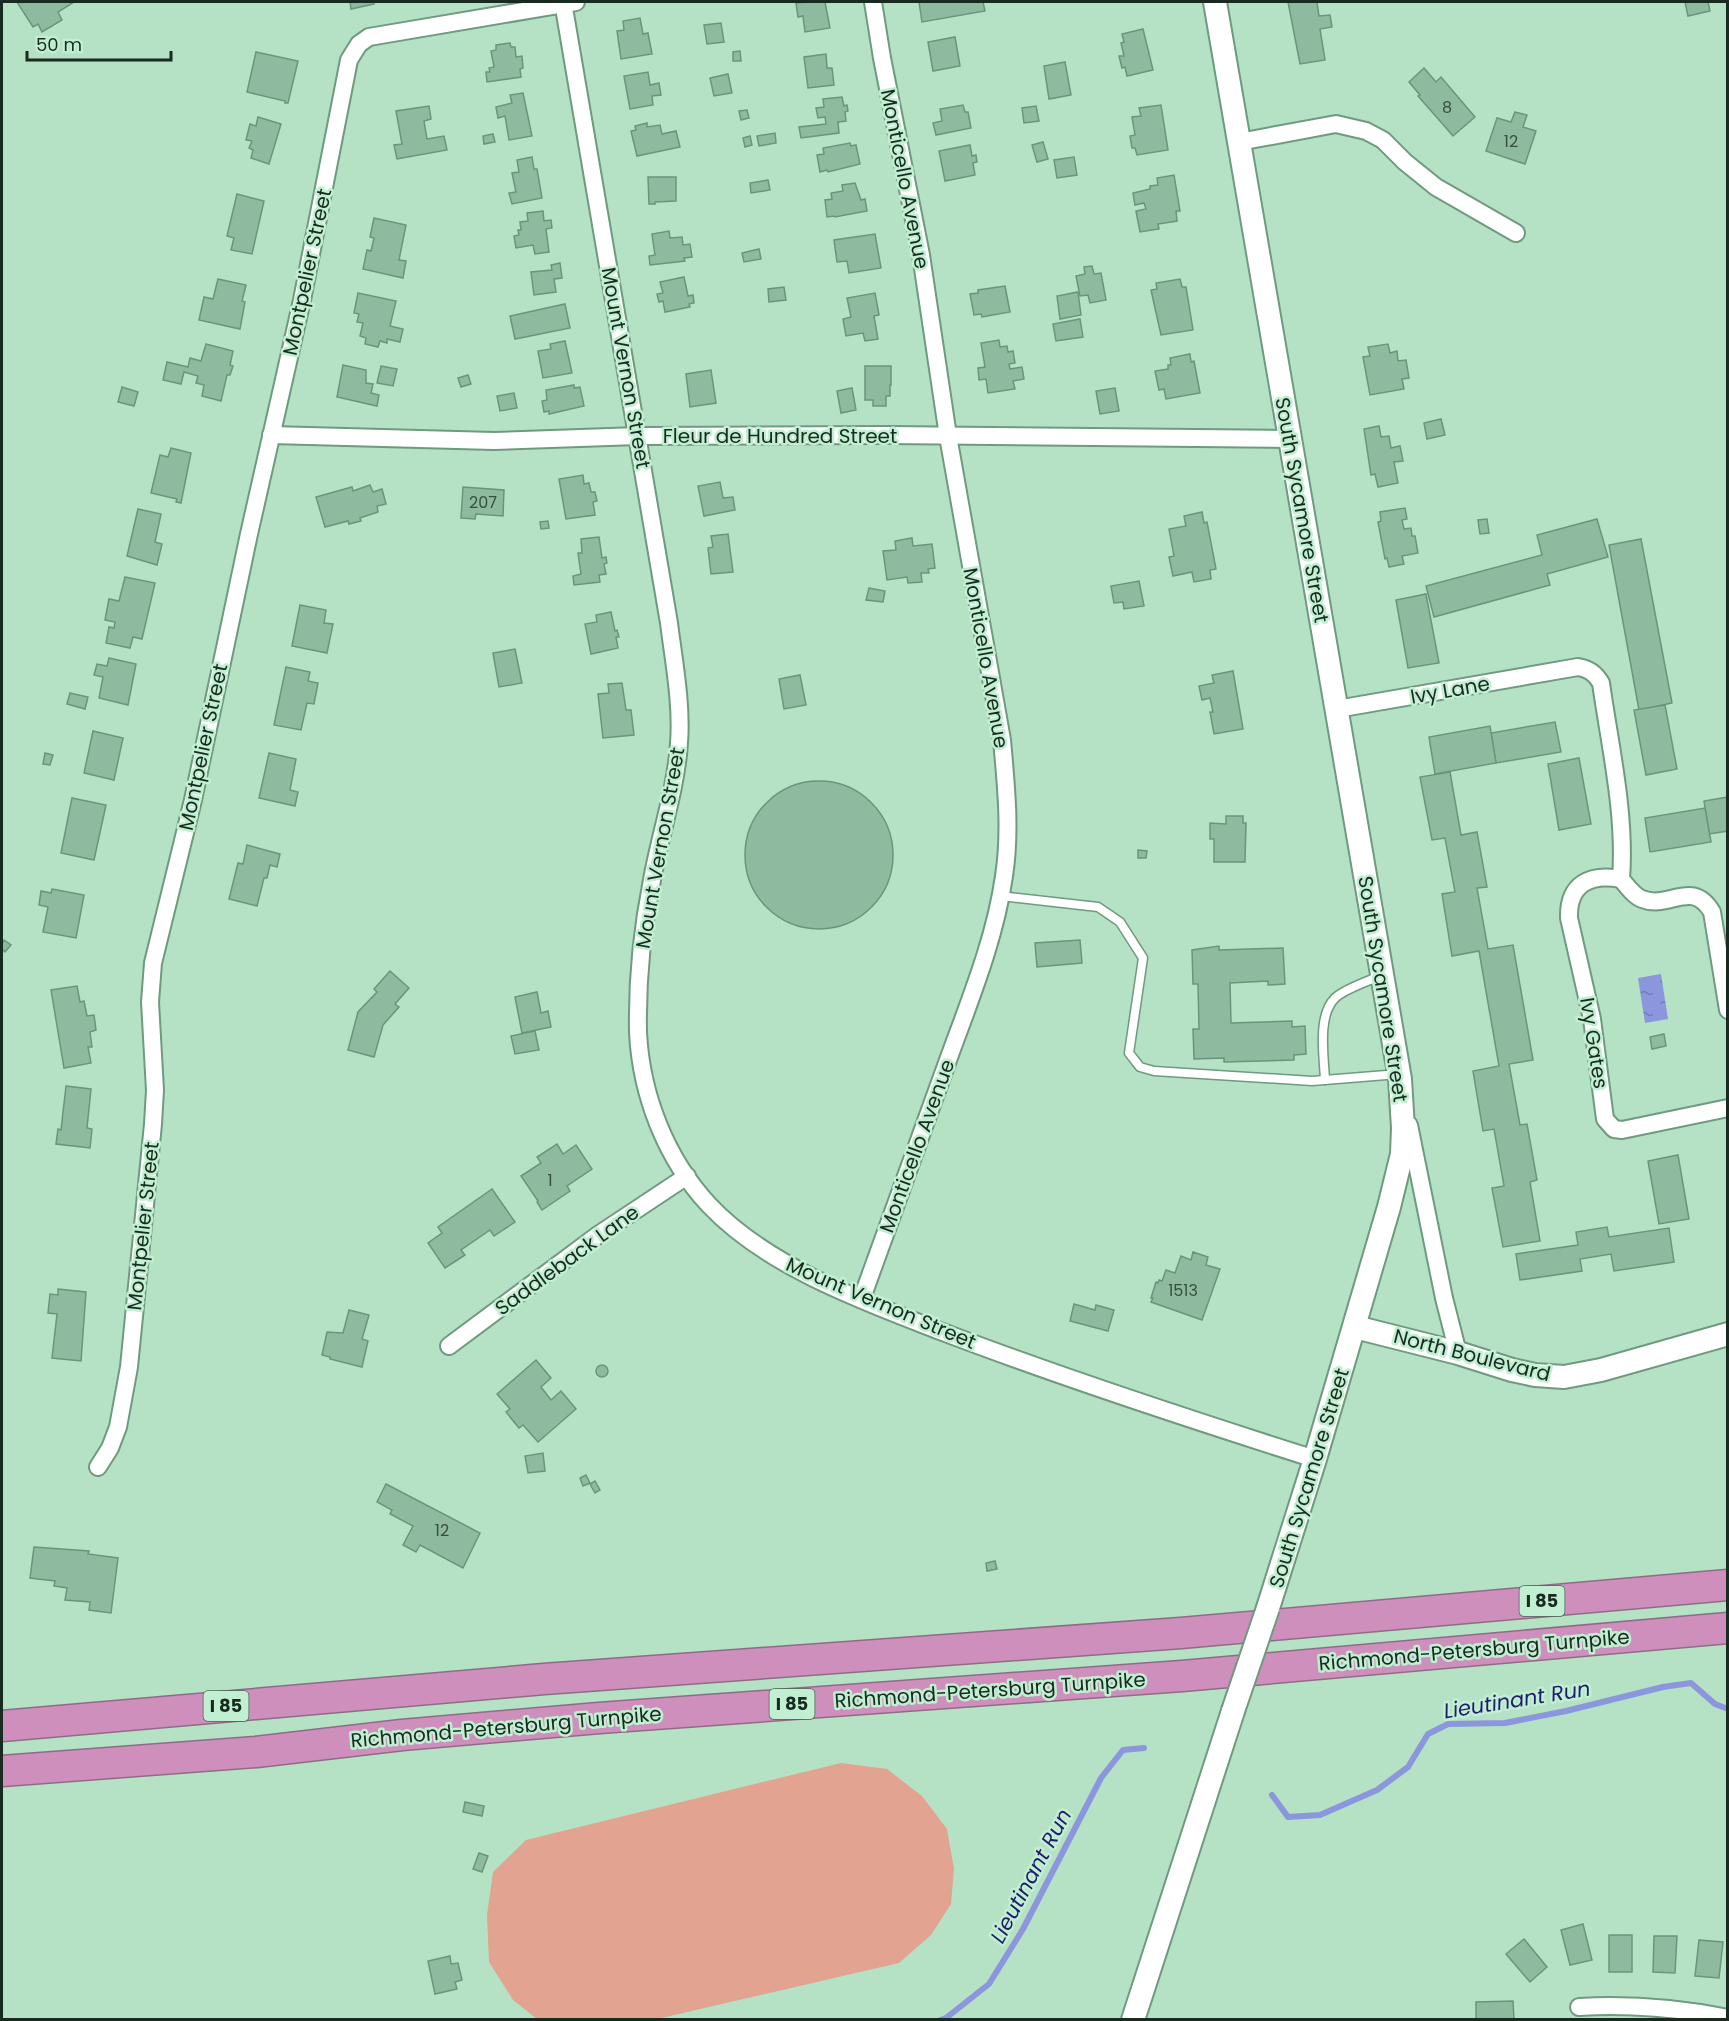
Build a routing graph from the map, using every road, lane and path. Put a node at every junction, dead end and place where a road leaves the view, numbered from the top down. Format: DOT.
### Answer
graph roads {
  1 [pos="567,2"];
  2 [pos="873,2"];
  3 [pos="1215,2"];
  4 [pos="1239,142"];
  5 [pos="1516,233"];
  6 [pos="271,435"];
  7 [pos="638,436"];
  8 [pos="948,436"];
  9 [pos="1290,439"];
  10 [pos="1337,709"];
  11 [pos="1621,879"];
  12 [pos="1000,896"];
  13 [pos="1382,975"];
  14 [pos="1728,1010"];
  15 [pos="1400,1076"];
  16 [pos="1324,1080"];
  17 [pos="1728,1108"];
  18 [pos="687,1176"];
  19 [pos="862,1299"];
  20 [pos="1355,1327"];
  21 [pos="1728,1334"];
  22 [pos="449,1346"];
  23 [pos="1458,1353"];
  24 [pos="1315,1459"];
  25 [pos="98,1467"];
  26 [pos="1728,1585"];
  27 [pos="1728,1628"];
  28 [pos="2,1726"];
  29 [pos="2,1772"];
  30 [pos="1579,2007"];
  31 [pos="1728,2018"];
  32 [pos="1133,2019"];
  1 -- 6 [label="street, Montpelier Street"];
  1 -- 7 [label="street, Mount Vernon Street"];
  2 -- 8 [label="street, Monticello Avenue"];
  3 -- 4 [label="main road, South Sycamore Street"];
  4 -- 5 [label="street"];
  4 -- 9 [label="main road, South Sycamore Street"];
  6 -- 7 [label="street, Fleur de Hundred Street"];
  6 -- 25 [label="street, Montpelier Street"];
  7 -- 8 [label="street, Fleur de Hundred Street"];
  7 -- 18 [label="street, Mount Vernon Street"];
  8 -- 9 [label="street, Fleur de Hundred Street"];
  8 -- 12 [label="street, Monticello Avenue"];
  9 -- 10 [label="main road, South Sycamore Street"];
  10 -- 11 [label="street, Ivy Lane"];
  10 -- 13 [label="main road, South Sycamore Street"];
  11 -- 14 [label="street"];
  11 -- 17 [label="street, Ivy Gates"];
  12 -- 16 [label="lane"];
  12 -- 19 [label="street, Monticello Avenue"];
  13 -- 15 [label="main road, South Sycamore Street"];
  13 -- 16 [label="lane"];
  15 -- 16 [label="lane"];
  15 -- 20 [label="main road, South Sycamore Street"];
  15 -- 23 [label="street"];
  18 -- 19 [label="street, Mount Vernon Street"];
  18 -- 22 [label="street, Saddleback Lane"];
  19 -- 24 [label="street, Mount Vernon Street"];
  20 -- 23 [label="main road, North Boulevard"];
  20 -- 24 [label="main road, South Sycamore Street"];
  21 -- 23 [label="main road, North Boulevard"];
  24 -- 32 [label="main road, South Sycamore Street, bridge"];
  26 -- 28 [label="highway, I 85"];
  27 -- 29 [label="highway, Richmond-Petersburg Turnpike / I 85"];
  30 -- 31 [label="street"];
}
